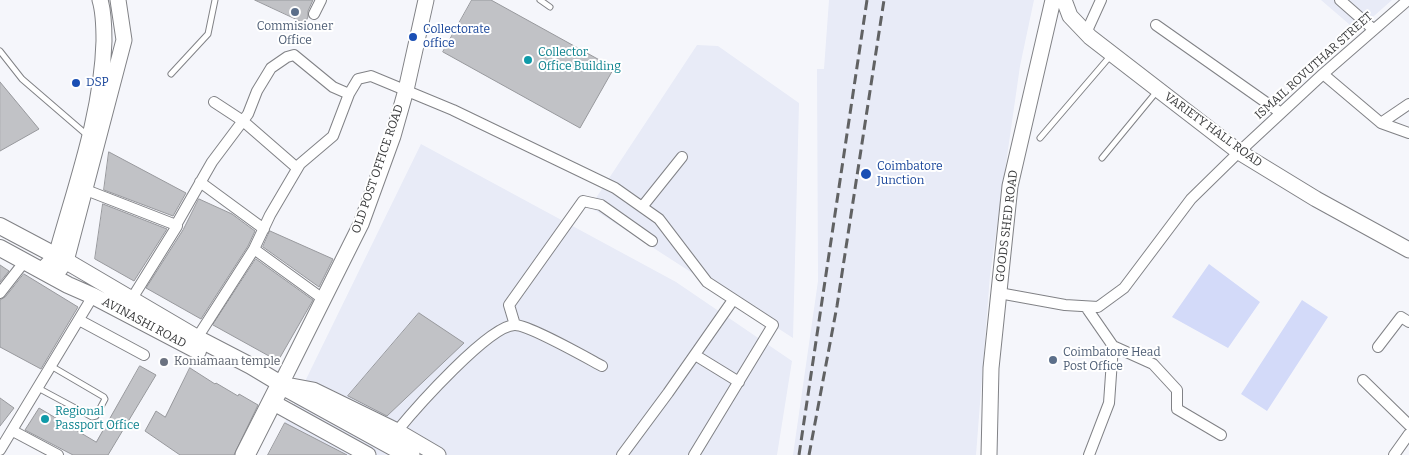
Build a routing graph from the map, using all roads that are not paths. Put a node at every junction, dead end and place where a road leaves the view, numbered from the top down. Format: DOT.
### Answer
graph roads {
  1 [pos="100,0"];
  2 [pos="118,0"];
  3 [pos="215,0"];
  4 [pos="320,0"];
  5 [pos="426,0"];
  6 [pos="540,0"];
  7 [pos="1053,0"];
  8 [pos="1064,0"];
  9 [pos="1101,0"];
  10 [pos="1340,0"];
  11 [pos="1408,0"];
  12 [pos="550,7"];
  13 [pos="314,14"];
  14 [pos="1156,25"];
  15 [pos="1373,29"];
  16 [pos="1086,33"];
  17 [pos="0,51"];
  18 [pos="1112,54"];
  19 [pos="171,74"];
  20 [pos="1323,74"];
  21 [pos="1158,89"];
  22 [pos="406,90"];
  23 [pos="349,94"];
  24 [pos="214,102"];
  25 [pos="1409,104"];
  26 [pos="1281,113"];
  27 [pos="243,121"];
  28 [pos="1381,123"];
  29 [pos="1409,133"];
  30 [pos="89,137"];
  31 [pos="1040,138"];
  32 [pos="1239,152"];
  33 [pos="682,157"];
  34 [pos="1102,158"];
  35 [pos="297,168"];
  36 [pos="200,182"];
  37 [pos="86,190"];
  38 [pos="642,207"];
  39 [pos="0,226"];
  40 [pos="177,226"];
  41 [pos="264,229"];
  42 [pos="652,241"];
  43 [pos="0,248"];
  44 [pos="254,249"];
  45 [pos="1409,250"];
  46 [pos="61,259"];
  47 [pos="25,261"];
  48 [pos="48,273"];
  49 [pos="0,293"];
  50 [pos="998,293"];
  51 [pos="93,296"];
  52 [pos="323,299"];
  53 [pos="131,300"];
  54 [pos="733,300"];
  55 [pos="1086,307"];
  56 [pos="79,320"];
  57 [pos="1409,322"];
  58 [pos="516,325"];
  59 [pos="197,338"];
  60 [pos="1113,346"];
  61 [pos="1378,347"];
  62 [pos="695,354"];
  63 [pos="144,355"];
  64 [pos="51,366"];
  65 [pos="602,366"];
  66 [pos="1363,380"];
  67 [pos="739,382"];
  68 [pos="38,388"];
  69 [pos="280,397"];
  70 [pos="313,408"];
  71 [pos="1409,425"];
  72 [pos="13,430"];
  73 [pos="397,431"];
  74 [pos="1221,435"];
  75 [pos="1407,441"];
  76 [pos="0,450"];
  77 [pos="58,455"];
  78 [pos="245,455"];
  79 [pos="259,455"];
  80 [pos="368,455"];
  81 [pos="387,455"];
  82 [pos="410,455"];
  83 [pos="438,455"];
  84 [pos="622,455"];
  85 [pos="694,455"];
  86 [pos="989,455"];
  87 [pos="1088,455"];
  88 [pos="1394,455"];
  1 -- 30 [label="main road"];
  2 -- 37 [label="main road"];
  3 -- 19 [label="lane"];
  4 -- 13 [label="street"];
  5 -- 22 [label="main road, OLD POST OFFICE ROAD"];
  6 -- 12 [label="lane"];
  7 -- 50 [label="main road, GOODS SHED ROAD"];
  8 -- 16 [label="main road, VARIETY HALL ROAD"];
  9 -- 16 [label="street"];
  10 -- 15 [label="street"];
  11 -- 15 [label="street, ISMAIL ROVUTHAR STREET"];
  14 -- 26 [label="street"];
  15 -- 20 [label="street, ISMAIL ROVUTHAR STREET"];
  16 -- 18 [label="main road, VARIETY HALL ROAD"];
  17 -- 30 [label="lane"];
  18 -- 21 [label="main road, VARIETY HALL ROAD"];
  18 -- 31 [label="lane"];
  20 -- 26 [label="street, ISMAIL ROVUTHAR STREET"];
  20 -- 28 [label="street"];
  21 -- 32 [label="main road, VARIETY HALL ROAD"];
  21 -- 34 [label="lane"];
  22 -- 23 [label="street"];
  22 -- 38 [label="street"];
  22 -- 52 [label="main road, OLD POST OFFICE ROAD"];
  23 -- 27 [label="street"];
  23 -- 35 [label="street"];
  24 -- 27 [label="street"];
  25 -- 28 [label="street"];
  26 -- 32 [label="street, ISMAIL ROVUTHAR STREET"];
  27 -- 35 [label="street"];
  27 -- 36 [label="street"];
  28 -- 29 [label="street"];
  30 -- 46 [label="main road"];
  32 -- 45 [label="main road, VARIETY HALL ROAD"];
  32 -- 55 [label="street, ISMAIL ROVUTHAR STREET"];
  33 -- 38 [label="street"];
  35 -- 41 [label="street"];
  36 -- 37 [label="street"];
  36 -- 41 [label="street"];
  37 -- 46 [label="main road"];
  38 -- 54 [label="street"];
  39 -- 46 [label="main road, AVINASHI ROAD"];
  40 -- 53 [label="street"];
  41 -- 44 [label="street"];
  42 -- 58 [label="street"];
  43 -- 47 [label="main road, AVINASHI ROAD"];
  44 -- 52 [label="street"];
  44 -- 59 [label="street"];
  46 -- 48 [label="main road"];
  46 -- 53 [label="main road, AVINASHI ROAD"];
  47 -- 48 [label="main road, AVINASHI ROAD"];
  47 -- 49 [label="street"];
  48 -- 51 [label="main road, AVINASHI ROAD"];
  50 -- 55 [label="street"];
  50 -- 86 [label="main road, GOODS SHED ROAD"];
  51 -- 56 [label="street"];
  51 -- 69 [label="main road, AVINASHI ROAD"];
  52 -- 69 [label="main road, OLD POST OFFICE ROAD"];
  53 -- 59 [label="main road, AVINASHI ROAD"];
  54 -- 62 [label="street"];
  54 -- 67 [label="street"];
  55 -- 60 [label="street"];
  56 -- 63 [label="street"];
  56 -- 64 [label="street"];
  57 -- 61 [label="street"];
  58 -- 65 [label="street"];
  58 -- 73 [label="street"];
  59 -- 69 [label="main road, AVINASHI ROAD"];
  60 -- 74 [label="street"];
  60 -- 87 [label="street"];
  62 -- 67 [label="street"];
  62 -- 84 [label="street"];
  64 -- 68 [label="street"];
  64 -- 68 [label="lane"];
  66 -- 71 [label="street"];
  67 -- 85 [label="street"];
  68 -- 72 [label="street"];
  69 -- 70 [label="highway"];
  69 -- 73 [label="main road"];
  69 -- 78 [label="highway"];
  69 -- 79 [label="highway"];
  69 -- 80 [label="main road"];
  70 -- 81 [label="highway"];
  70 -- 82 [label="highway"];
  72 -- 76 [label="street"];
  72 -- 77 [label="street"];
  73 -- 83 [label="main road"];
  75 -- 88 [label="street"];
}
